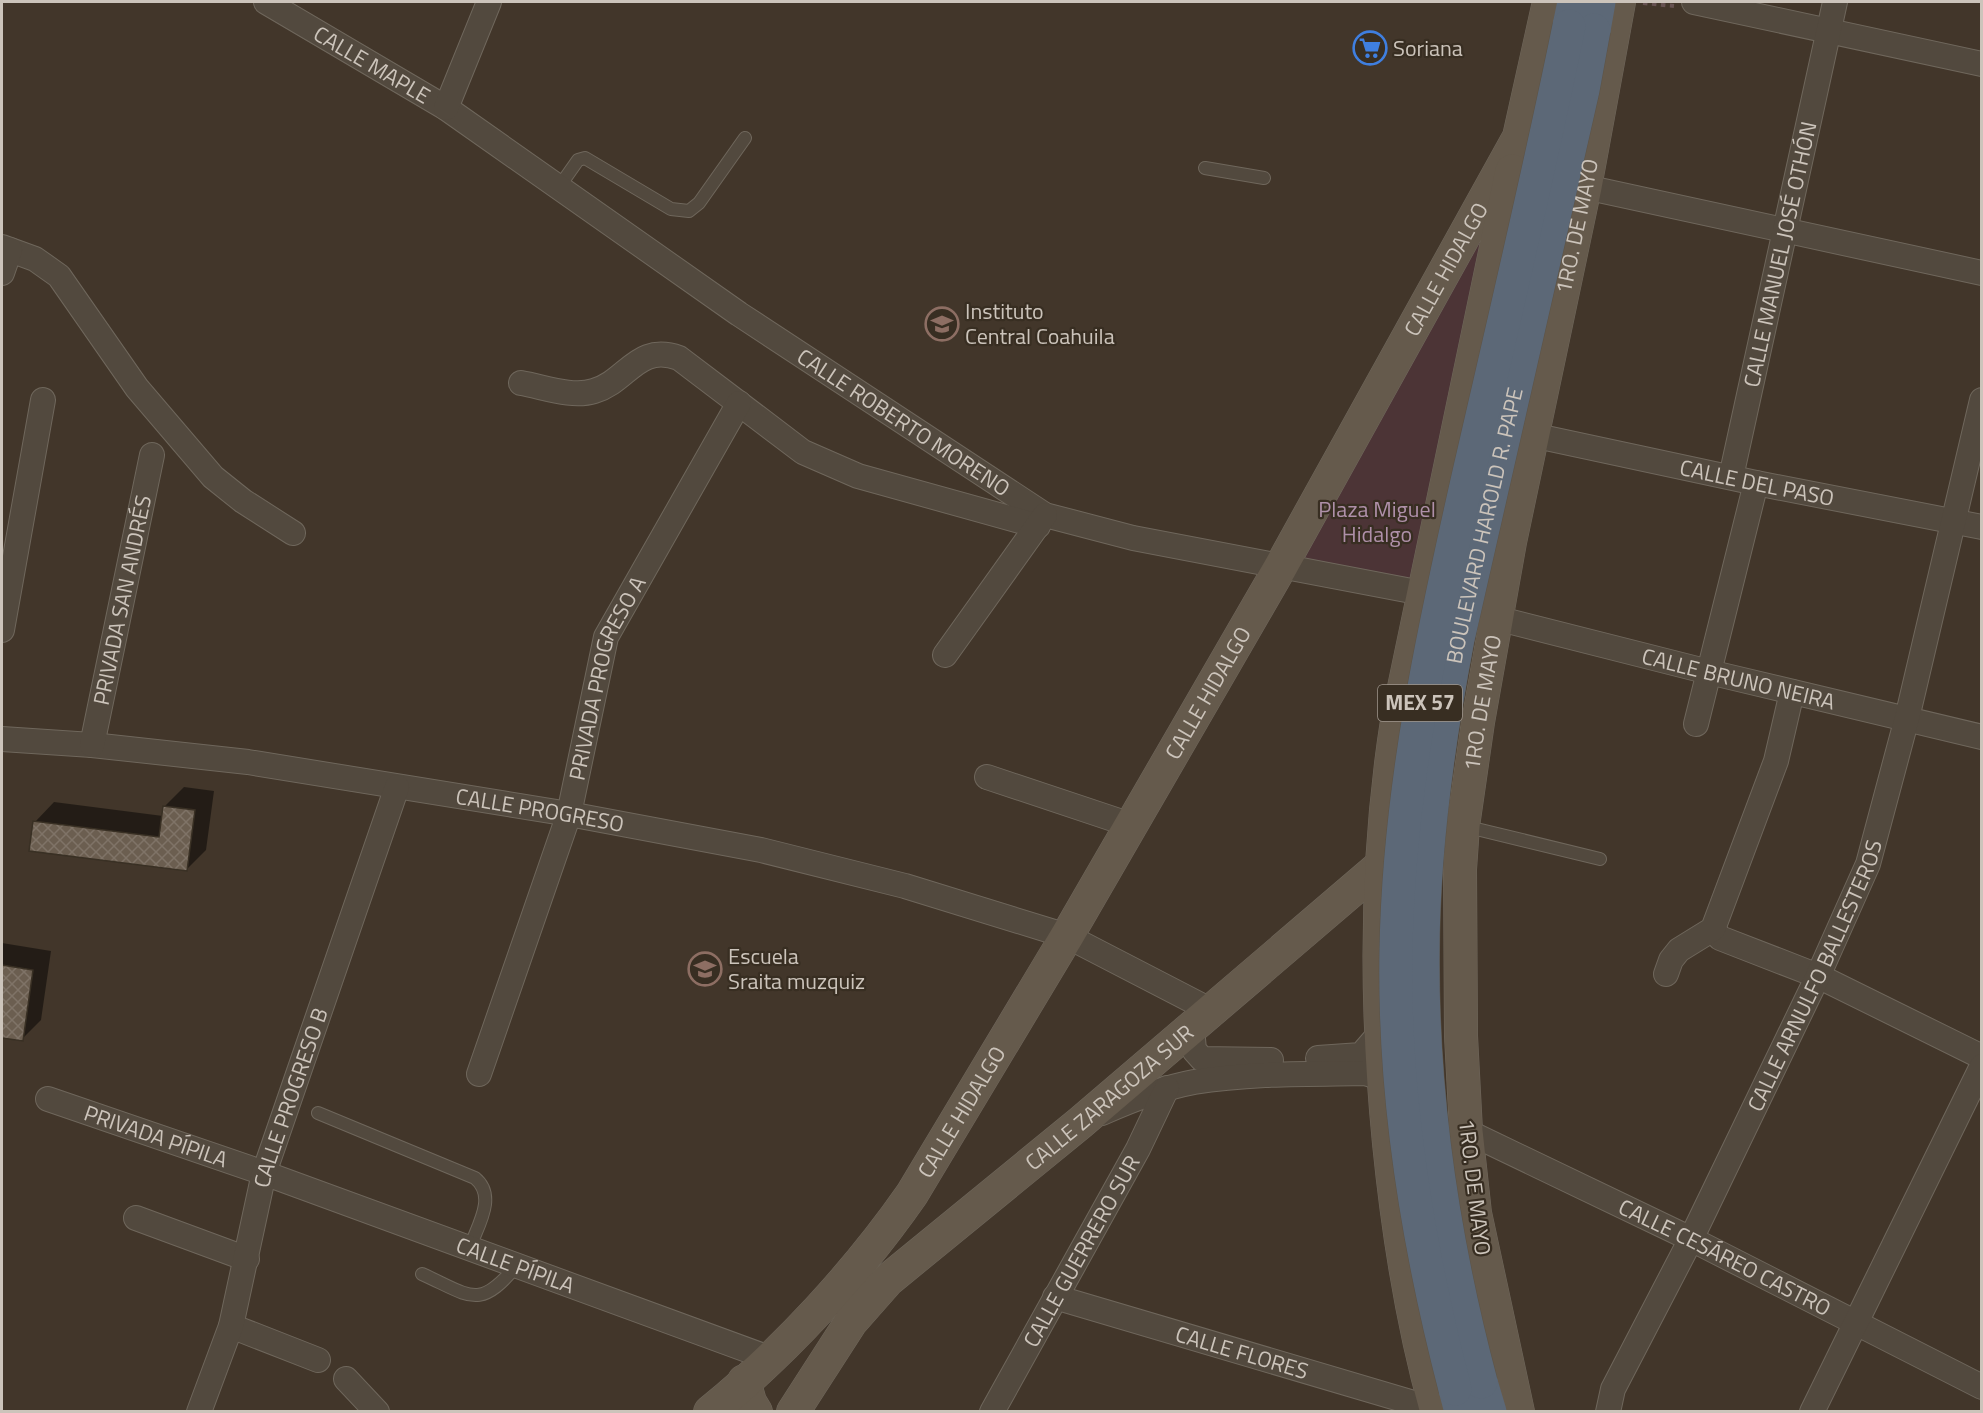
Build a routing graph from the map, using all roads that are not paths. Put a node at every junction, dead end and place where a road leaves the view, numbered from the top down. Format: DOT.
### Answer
graph roads {
  1 [pos="266,2"];
  2 [pos="489,2"];
  3 [pos="1619,2"];
  4 [pos="1695,2"];
  5 [pos="1835,2"];
  6 [pos="1577,12"];
  7 [pos="1828,31"];
  8 [pos="1982,64"];
  9 [pos="446,108"];
  10 [pos="1523,125"];
  11 [pos="745,138"];
  12 [pos="1205,168"];
  13 [pos="1264,178"];
  14 [pos="559,188"];
  15 [pos="1586,188"];
  16 [pos="1786,231"];
  17 [pos="6,248"];
  18 [pos="2,273"];
  19 [pos="1982,273"];
  20 [pos="521,383"];
  21 [pos="43,399"];
  22 [pos="1982,400"];
  23 [pos="739,403"];
  24 [pos="1532,435"];
  25 [pos="152,454"];
  26 [pos="1731,477"];
  27 [pos="1756,483"];
  28 [pos="1042,521"];
  29 [pos="1953,523"];
  30 [pos="1982,527"];
  31 [pos="293,533"];
  32 [pos="1280,567"];
  33 [pos="1422,593"];
  34 [pos="1496,618"];
  35 [pos="2,630"];
  36 [pos="945,655"];
  37 [pos="1709,672"];
  38 [pos="1792,692"];
  39 [pos="1907,718"];
  40 [pos="1696,724"];
  41 [pos="1982,737"];
  42 [pos="2,739"];
  43 [pos="92,745"];
  44 [pos="987,777"];
  45 [pos="397,787"];
  46 [pos="569,814"];
  47 [pos="1131,825"];
  48 [pos="1463,826"];
  49 [pos="1600,859"];
  50 [pos="1380,866"];
  51 [pos="1713,929"];
  52 [pos="1380,930"];
  53 [pos="1461,932"];
  54 [pos="1067,936"];
  55 [pos="1666,974"];
  56 [pos="1818,976"];
  57 [pos="1202,1019"];
  58 [pos="1380,1033"];
  59 [pos="1982,1057"];
  60 [pos="1982,1066"];
  61 [pos="478,1074"];
  62 [pos="1384,1087"];
  63 [pos="1167,1088"];
  64 [pos="48,1099"];
  65 [pos="318,1113"];
  66 [pos="1080,1123"];
  67 [pos="1466,1131"];
  68 [pos="264,1173"];
  69 [pos="136,1218"];
  70 [pos="1690,1239"];
  71 [pos="470,1247"];
  72 [pos="247,1259"];
  73 [pos="517,1265"];
  74 [pos="422,1274"];
  75 [pos="1055,1297"];
  76 [pos="1855,1323"];
  77 [pos="231,1326"];
  78 [pos="769,1358"];
  79 [pos="318,1360"];
  80 [pos="346,1379"];
  81 [pos="744,1382"];
  82 [pos="1982,1387"];
  83 [pos="799,1402"];
  84 [pos="1451,1403"];
  85 [pos="1609,1406"];
  86 [pos="199,1412"];
  87 [pos="377,1412"];
  88 [pos="710,1412"];
  89 [pos="756,1412"];
  90 [pos="992,1412"];
  91 [pos="1518,1412"];
  92 [pos="1812,1412"];
  1 -- 9 [label="street, CALLE MAPLE"];
  2 -- 9 [label="street"];
  3 -- 15 [label="main road, 1RO. DE MAYO"];
  4 -- 7 [label="street"];
  5 -- 7 [label="street, CALLE MANUEL JOSÉ OTHÓN"];
  6 -- 10 [label="main road"];
  6 -- 84 [label="highway, BOULEVARD HAROLD R. PAPE / MEX 57, bridge"];
  7 -- 8 [label="street"];
  7 -- 16 [label="street, CALLE MANUEL JOSÉ OTHÓN"];
  9 -- 14 [label="street, CALLE ROBERTO MORENO"];
  10 -- 32 [label="main road, CALLE HIDALGO"];
  10 -- 33 [label="main road"];
  11 -- 14 [label="lane"];
  12 -- 13 [label="lane"];
  14 -- 28 [label="street, CALLE ROBERTO MORENO"];
  15 -- 16 [label="street"];
  15 -- 24 [label="main road, 1RO. DE MAYO"];
  16 -- 19 [label="street"];
  16 -- 26 [label="street, CALLE MANUEL JOSÉ OTHÓN"];
  17 -- 18 [label="street"];
  17 -- 31 [label="street"];
  20 -- 23 [label="street"];
  21 -- 35 [label="street"];
  22 -- 29 [label="street, CALLE ARNULFO BALLESTEROS"];
  23 -- 28 [label="street"];
  23 -- 46 [label="street, PRIVADA PROGRESO A"];
  24 -- 26 [label="street, CALLE DEL PASO"];
  24 -- 34 [label="main road, 1RO. DE MAYO"];
  25 -- 43 [label="street, PRIVADA SAN ANDRÉS"];
  26 -- 27 [label="street, CALLE DEL PASO"];
  27 -- 29 [label="street, CALLE DEL PASO"];
  27 -- 37 [label="street"];
  28 -- 32 [label="street, CALLE ROBERTO MORENO"];
  28 -- 36 [label="street"];
  29 -- 30 [label="street, CALLE DEL PASO"];
  29 -- 39 [label="street, CALLE ARNULFO BALLESTEROS"];
  32 -- 33 [label="street, CALLE ROBERTO MORENO"];
  32 -- 47 [label="main road, CALLE HIDALGO"];
  33 -- 50 [label="main road"];
  34 -- 37 [label="street, CALLE BRUNO NEIRA"];
  34 -- 48 [label="main road, 1RO. DE MAYO"];
  37 -- 38 [label="street, CALLE BRUNO NEIRA"];
  37 -- 40 [label="street"];
  38 -- 39 [label="street, CALLE BRUNO NEIRA"];
  38 -- 51 [label="street"];
  39 -- 41 [label="street, CALLE BRUNO NEIRA"];
  39 -- 56 [label="street, CALLE ARNULFO BALLESTEROS"];
  42 -- 43 [label="street, CALLE PROGRESO"];
  43 -- 45 [label="street, CALLE PROGRESO"];
  44 -- 47 [label="street"];
  45 -- 46 [label="street, CALLE PROGRESO"];
  45 -- 68 [label="street, CALLE PROGRESO B"];
  46 -- 54 [label="street, CALLE PROGRESO"];
  46 -- 61 [label="street, PRIVADA PROGRESO A"];
  47 -- 54 [label="main road, CALLE HIDALGO"];
  48 -- 49 [label="lane"];
  48 -- 50 [label="main road, CALLE ZARAGOZA SUR"];
  48 -- 53 [label="main road, 1RO. DE MAYO"];
  50 -- 52 [label="main road"];
  50 -- 57 [label="main road, CALLE ZARAGOZA SUR"];
  51 -- 55 [label="street"];
  51 -- 56 [label="street"];
  52 -- 53 [label="main road"];
  52 -- 58 [label="main road"];
  53 -- 67 [label="main road, 1RO. DE MAYO"];
  54 -- 57 [label="street, CALLE PROGRESO"];
  54 -- 78 [label="main road, CALLE HIDALGO"];
  56 -- 59 [label="street"];
  56 -- 70 [label="street, CALLE ARNULFO BALLESTEROS"];
  57 -- 58 [label="street"];
  57 -- 66 [label="main road, CALLE ZARAGOZA SUR"];
  58 -- 62 [label="main road"];
  60 -- 76 [label="street"];
  62 -- 63 [label="street"];
  62 -- 84 [label="main road"];
  63 -- 66 [label="street"];
  63 -- 75 [label="street, CALLE GUERRERO SUR"];
  64 -- 68 [label="street, PRIVADA PÍPILA"];
  65 -- 71 [label="lane"];
  66 -- 83 [label="main road, CALLE ZARAGOZA SUR"];
  67 -- 70 [label="street, CALLE CESÁREO CASTRO"];
  67 -- 91 [label="main road, 1RO. DE MAYO"];
  68 -- 71 [label="street, CALLE PÍPILA"];
  68 -- 72 [label="street, CALLE PROGRESO B"];
  69 -- 72 [label="street"];
  70 -- 76 [label="street, CALLE CESÁREO CASTRO"];
  70 -- 85 [label="street, CALLE ARNULFO BALLESTEROS"];
  71 -- 73 [label="street, CALLE PÍPILA"];
  72 -- 77 [label="street, CALLE PROGRESO B"];
  73 -- 74 [label="lane"];
  73 -- 78 [label="street, CALLE PÍPILA"];
  75 -- 84 [label="street, CALLE FLORES"];
  75 -- 90 [label="street, CALLE GUERRERO SUR"];
  76 -- 82 [label="street, CALLE CESÁREO CASTRO"];
  76 -- 92 [label="street"];
  77 -- 79 [label="street"];
  77 -- 86 [label="street, CALLE PROGRESO B"];
  78 -- 81 [label="main road, CALLE HIDALGO"];
  78 -- 83 [label="main road"];
  80 -- 87 [label="street"];
  81 -- 88 [label="main road, CALLE HIDALGO"];
  81 -- 89 [label="main road"];
}
